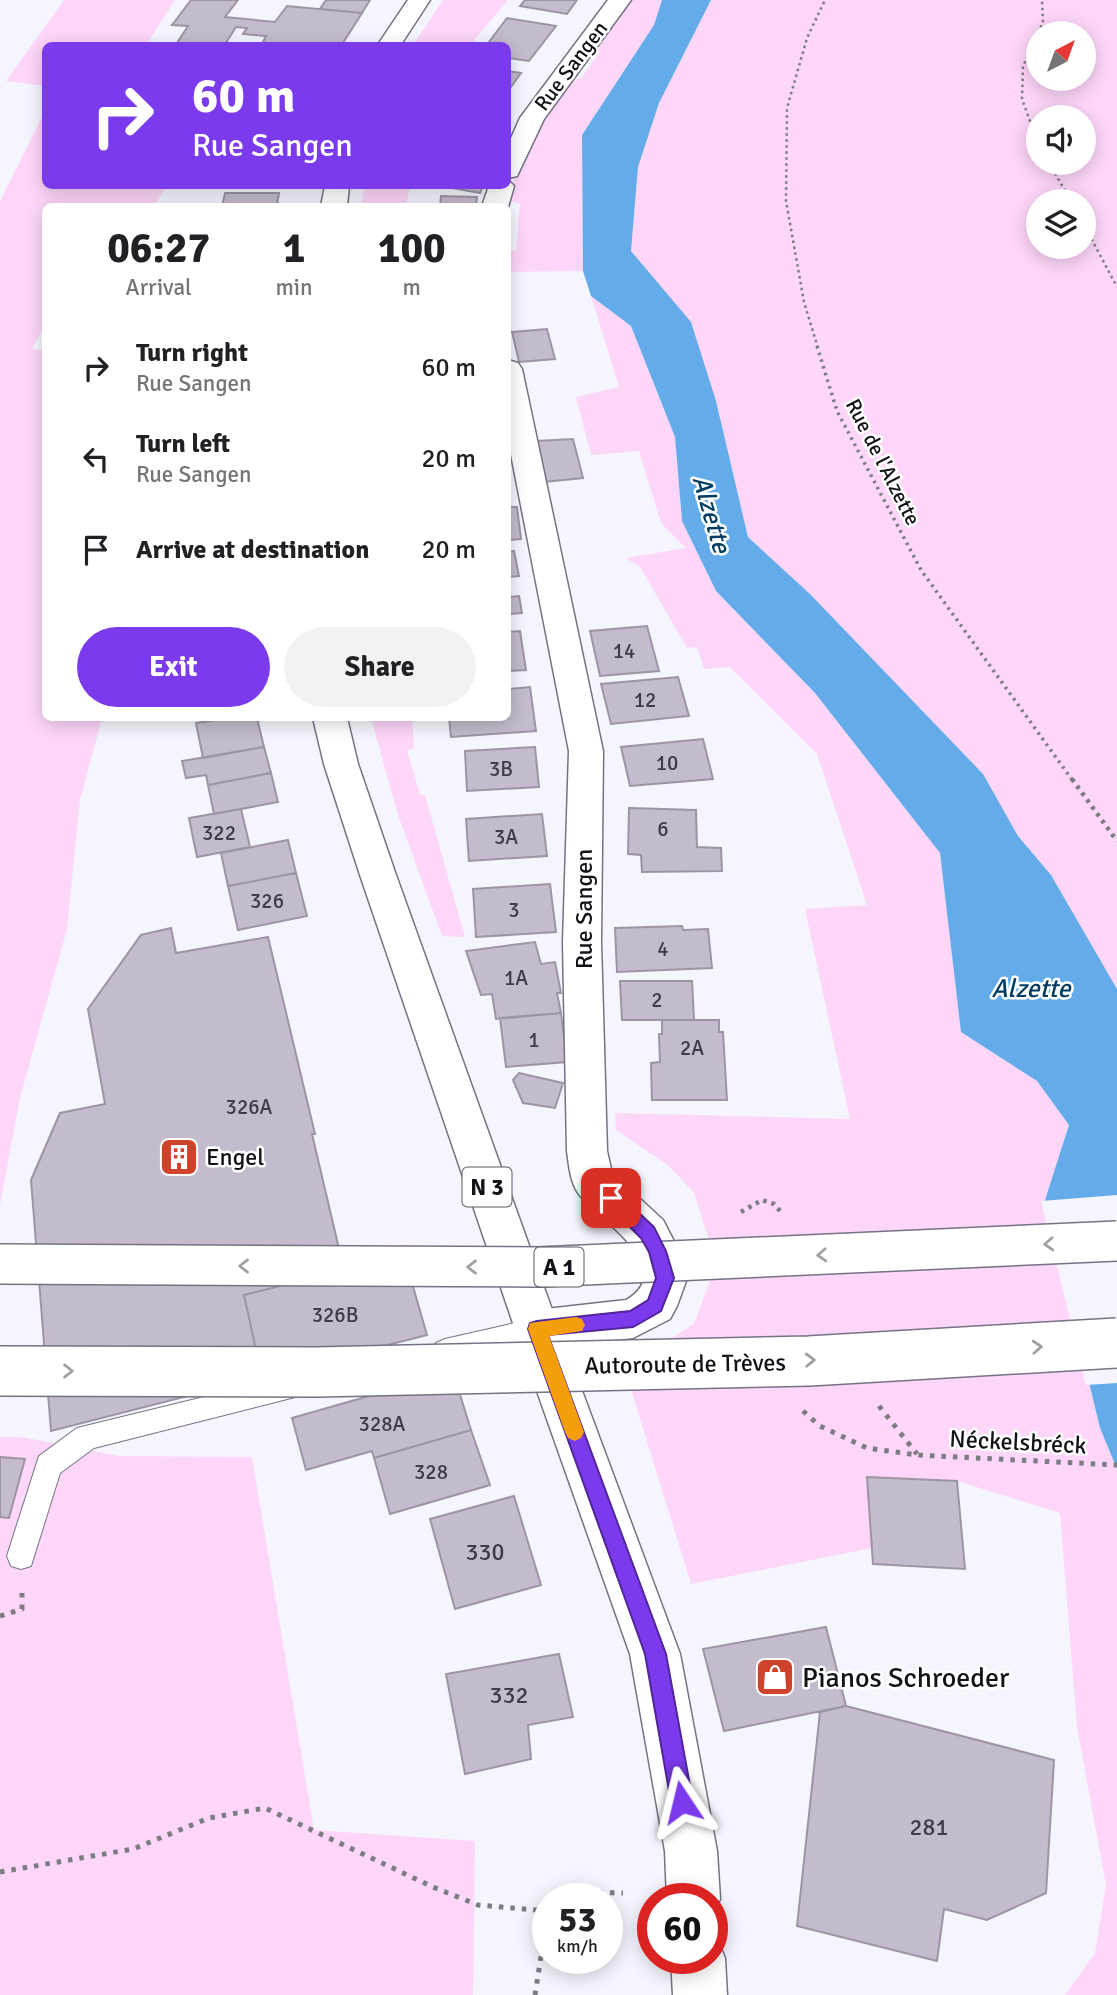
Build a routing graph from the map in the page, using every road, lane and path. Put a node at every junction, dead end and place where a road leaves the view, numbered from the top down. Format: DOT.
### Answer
graph roads {
  1 [pos="419,0"];
  2 [pos="620,0"];
  3 [pos="825,0"];
  4 [pos="1042,0"];
  5 [pos="1043,21"];
  6 [pos="391,42"];
  7 [pos="1026,59"];
  8 [pos="1026,110"];
  9 [pos="511,164"];
  10 [pos="1096,247"];
  11 [pos="1117,287"];
  12 [pos="511,384"];
  13 [pos="331,721"];
  14 [pos="1117,841"];
  15 [pos="1117,1241"];
  16 [pos="0,1264"];
  17 [pos="537,1329"];
  18 [pos="1117,1343"];
  19 [pos="0,1371"];
  20 [pos="917,1455"];
  21 [pos="1117,1465"];
  22 [pos="21,1556"];
  23 [pos="22,1609"];
  24 [pos="0,1616"];
  25 [pos="0,1872"];
  26 [pos="693,1883"];
  27 [pos="532,1910"];
  28 [pos="538,1974"];
  29 [pos="699,1974"];
  30 [pos="535,1995"];
  31 [pos="700,1995"];
  1 -- 6 [label="main road"];
  2 -- 9 [label="main road, Rue Sangen"];
  3 -- 14 [label="path, Rue de l'Alzette"];
  4 -- 5 [label="path"];
  7 -- 8 [label="path"];
  10 -- 11 [label="path"];
  12 -- 17 [label="main road, Rue Sangen"];
  13 -- 17 [label="main road, N 3"];
  15 -- 16 [label="main road, A 1, one-way, bridge"];
  17 -- 22 [label="lane"];
  17 -- 26 [label="main road, N 3"];
  19 -- 18 [label="main road, Autoroute de Trèves, one-way, bridge"];
  20 -- 21 [label="path, Néckelsbréck"];
  23 -- 24 [label="path"];
  25 -- 27 [label="path"];
  28 -- 30 [label="path"];
  29 -- 31 [label="main road"];
}
